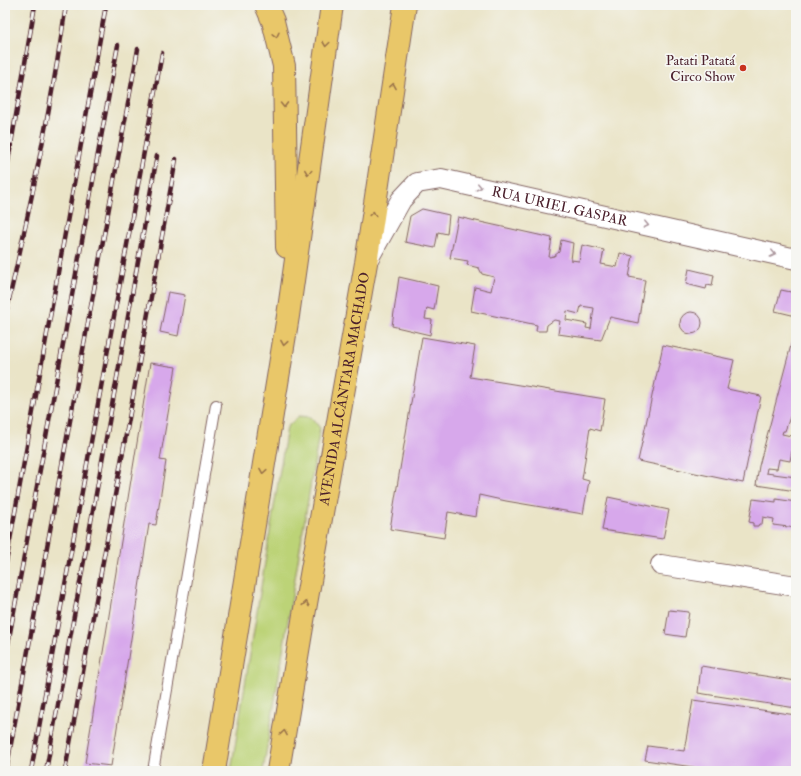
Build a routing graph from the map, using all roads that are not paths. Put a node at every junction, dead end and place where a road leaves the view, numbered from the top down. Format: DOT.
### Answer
graph roads {
  1 [pos="266,5"];
  2 [pos="332,5"];
  3 [pos="406,9"];
  4 [pos="796,259"];
  5 [pos="366,263"];
  6 [pos="288,316"];
  7 [pos="216,405"];
  8 [pos="661,565"];
  9 [pos="796,586"];
  10 [pos="153,771"];
  11 [pos="214,771"];
  12 [pos="278,771"];
  1 -- 6 [label="highway, one-way"];
  2 -- 6 [label="highway, one-way"];
  5 -- 3 [label="highway, AVENIDA ALCÂNTARA MACHADO, one-way"];
  5 -- 4 [label="street, RUA URIEL GASPAR, one-way"];
  12 -- 5 [label="highway, AVENIDA ALCÂNTARA MACHADO, one-way"];
  6 -- 11 [label="highway, one-way"];
  7 -- 10 [label="lane"];
  8 -- 9 [label="street"];
}
